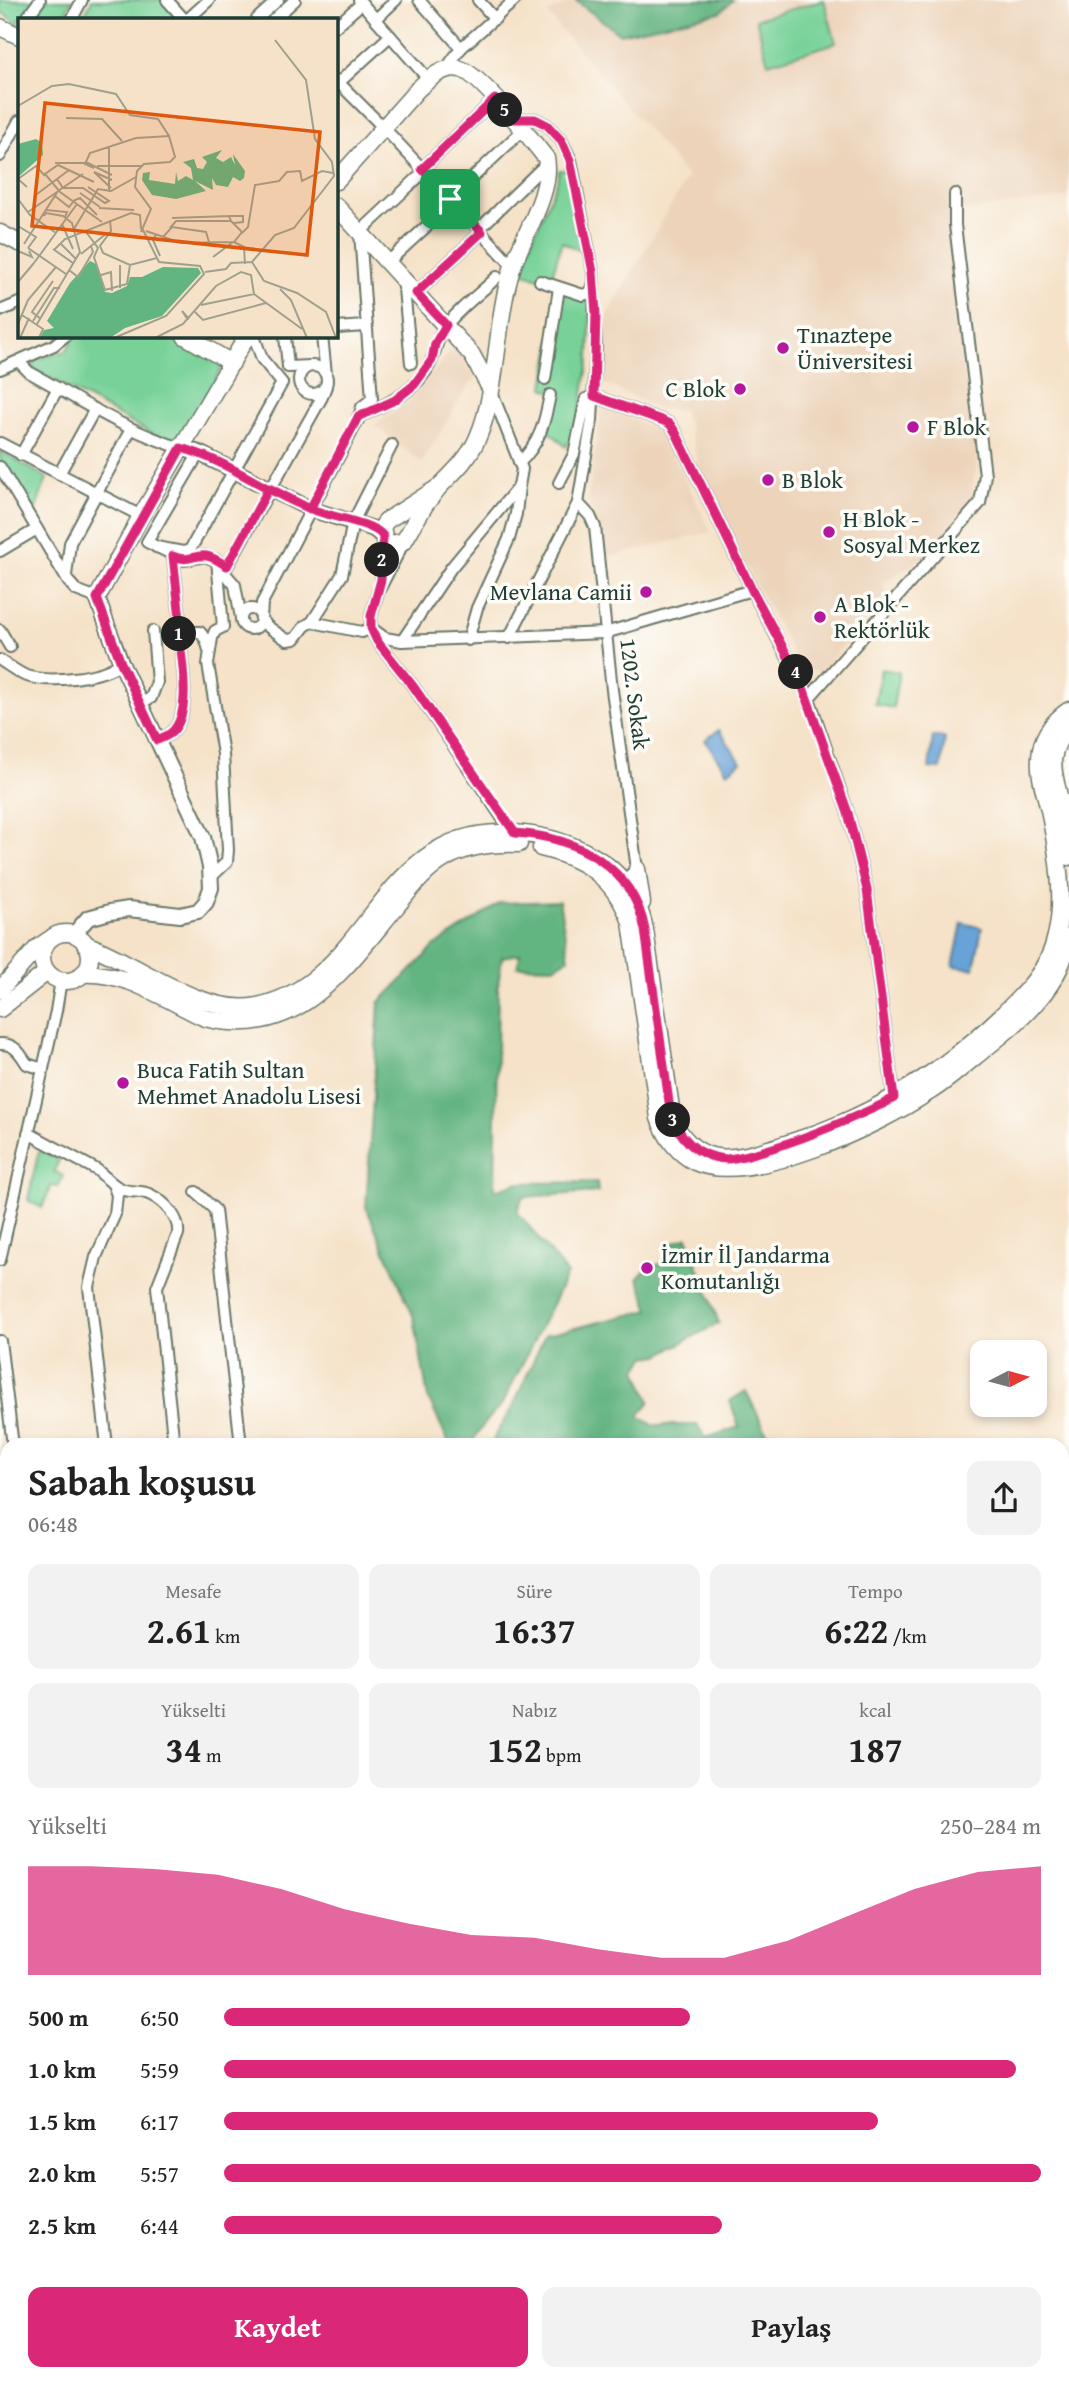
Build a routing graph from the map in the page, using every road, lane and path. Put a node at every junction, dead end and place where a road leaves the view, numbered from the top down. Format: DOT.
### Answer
graph roads {
  1 [pos="40,0"];
  2 [pos="82,0"];
  3 [pos="167,0"];
  4 [pos="209,0"];
  5 [pos="278,0"];
  6 [pos="295,0"];
  7 [pos="397,0"];
  8 [pos="419,0"];
  9 [pos="478,0"];
  10 [pos="515,0"];
  11 [pos="360,2"];
  12 [pos="27,18"];
  13 [pos="73,18"];
  14 [pos="185,18"];
  15 [pos="187,18"];
  16 [pos="258,18"];
  17 [pos="278,18"];
  18 [pos="376,19"];
  19 [pos="495,19"];
  20 [pos="338,24"];
  21 [pos="0,27"];
  22 [pos="18,33"];
  23 [pos="390,36"];
  24 [pos="461,48"];
  25 [pos="446,69"];
  26 [pos="429,80"];
  27 [pos="338,82"];
  28 [pos="338,84"];
  29 [pos="495,99"];
  30 [pos="18,123"];
  31 [pos="518,124"];
  32 [pos="383,127"];
  33 [pos="0,156"];
  34 [pos="547,163"];
  35 [pos="424,170"];
  36 [pos="338,179"];
  37 [pos="955,194"];
  38 [pos="452,200"];
  39 [pos="338,208"];
  40 [pos="480,231"];
  41 [pos="360,232"];
  42 [pos="0,233"];
  43 [pos="18,242"];
  44 [pos="388,262"];
  45 [pos="513,266"];
  46 [pos="497,277"];
  47 [pos="403,278"];
  48 [pos="540,281"];
  49 [pos="593,284"];
  50 [pos="559,288"];
  51 [pos="416,293"];
  52 [pos="18,303"];
  53 [pos="0,311"];
  54 [pos="446,325"];
  55 [pos="366,326"];
  56 [pos="338,328"];
  57 [pos="63,338"];
  58 [pos="188,338"];
  59 [pos="246,338"];
  60 [pos="255,338"];
  61 [pos="285,338"];
  62 [pos="322,338"];
  63 [pos="19,362"];
  64 [pos="232,363"];
  65 [pos="411,363"];
  66 [pos="310,366"];
  67 [pos="0,369"];
  68 [pos="545,379"];
  69 [pos="326,381"];
  70 [pos="282,383"];
  71 [pos="58,388"];
  72 [pos="302,388"];
  73 [pos="490,388"];
  74 [pos="550,395"];
  75 [pos="594,396"];
  76 [pos="95,409"];
  77 [pos="358,417"];
  78 [pos="131,429"];
  79 [pos="0,443"];
  80 [pos="391,445"];
  81 [pos="181,448"];
  82 [pos="199,453"];
  83 [pos="21,455"];
  84 [pos="519,463"];
  85 [pos="0,468"];
  86 [pos="234,470"];
  87 [pos="59,474"];
  88 [pos="559,483"];
  89 [pos="519,486"];
  90 [pos="439,487"];
  91 [pos="269,488"];
  92 [pos="96,492"];
  93 [pos="578,503"];
  94 [pos="310,509"];
  95 [pos="141,516"];
  96 [pos="390,518"];
  97 [pos="353,522"];
  98 [pos="37,529"];
  99 [pos="383,536"];
  100 [pos="406,537"];
  101 [pos="156,547"];
  102 [pos="0,551"];
  103 [pos="173,556"];
  104 [pos="222,563"];
  105 [pos="66,576"];
  106 [pos="752,590"];
  107 [pos="378,592"];
  108 [pos="97,598"];
  109 [pos="261,618"];
  110 [pos="312,622"];
  111 [pos="371,628"];
  112 [pos="0,630"];
  113 [pos="180,630"];
  114 [pos="153,631"];
  115 [pos="606,633"];
  116 [pos="509,638"];
  117 [pos="468,640"];
  118 [pos="402,641"];
  119 [pos="10,647"];
  120 [pos="209,650"];
  121 [pos="0,660"];
  122 [pos="121,663"];
  123 [pos="809,698"];
  124 [pos="140,703"];
  125 [pos="1069,710"];
  126 [pos="1069,727"];
  127 [pos="157,740"];
  128 [pos="516,838"];
  129 [pos="1069,857"];
  130 [pos="636,861"];
  131 [pos="211,877"];
  132 [pos="615,881"];
  133 [pos="645,930"];
  134 [pos="52,937"];
  135 [pos="1069,937"];
  136 [pos="79,939"];
  137 [pos="82,974"];
  138 [pos="54,976"];
  139 [pos="0,990"];
  140 [pos="0,1009"];
  141 [pos="0,1044"];
  142 [pos="43,1069"];
  143 [pos="894,1098"];
  144 [pos="29,1133"];
  145 [pos="113,1184"];
  146 [pos="197,1192"];
  147 [pos="0,1260"];
  148 [pos="0,1341"];
  149 [pos="12,1438"];
  150 [pos="106,1438"];
  151 [pos="173,1438"];
  152 [pos="240,1438"];
  1 -- 12 [label="street"];
  2 -- 13 [label="street"];
  3 -- 14 [label="street"];
  4 -- 15 [label="street"];
  5 -- 16 [label="street"];
  6 -- 17 [label="street"];
  7 -- 18 [label="street"];
  8 -- 24 [label="street"];
  9 -- 19 [label="street"];
  10 -- 19 [label="street"];
  11 -- 18 [label="street"];
  11 -- 20 [label="street"];
  18 -- 23 [label="street"];
  19 -- 24 [label="street"];
  21 -- 22 [label="main road"];
  23 -- 26 [label="street"];
  23 -- 27 [label="street"];
  24 -- 25 [label="street"];
  25 -- 26 [label="main road"];
  25 -- 29 [label="main road"];
  26 -- 32 [label="main road"];
  28 -- 32 [label="street"];
  29 -- 31 [label="main road"];
  29 -- 35 [label="street"];
  30 -- 33 [label="street"];
  31 -- 34 [label="main road"];
  31 -- 38 [label="street"];
  31 -- 49 [label="street"];
  32 -- 35 [label="street"];
  32 -- 36 [label="main road"];
  34 -- 40 [label="street"];
  34 -- 45 [label="main road"];
  35 -- 38 [label="street"];
  35 -- 41 [label="street"];
  37 -- 123 [label="street"];
  38 -- 40 [label="street"];
  38 -- 44 [label="street"];
  39 -- 41 [label="main road"];
  40 -- 45 [label="street"];
  40 -- 51 [label="street"];
  41 -- 44 [label="main road"];
  41 -- 55 [label="street"];
  42 -- 43 [label="main road"];
  44 -- 47 [label="main road"];
  45 -- 73 [label="main road"];
  46 -- 54 [label="street"];
  47 -- 51 [label="main road"];
  47 -- 65 [label="street"];
  48 -- 50 [label="street"];
  49 -- 50 [label="street"];
  49 -- 75 [label="street"];
  50 -- 68 [label="street"];
  51 -- 54 [label="main road"];
  52 -- 53 [label="street"];
  54 -- 73 [label="main road"];
  54 -- 77 [label="street"];
  55 -- 56 [label="street"];
  55 -- 77 [label="street"];
  57 -- 63 [label="street"];
  58 -- 64 [label="main road"];
  59 -- 64 [label="main road"];
  60 -- 70 [label="street"];
  61 -- 66 [label="street"];
  62 -- 69 [label="street"];
  63 -- 67 [label="street"];
  63 -- 71 [label="street"];
  64 -- 81 [label="main road"];
  66 -- 69 [label="street"];
  66 -- 72 [label="street"];
  69 -- 72 [label="street"];
  69 -- 91 [label="street"];
  70 -- 72 [label="street"];
  70 -- 86 [label="street"];
  71 -- 76 [label="street"];
  71 -- 83 [label="street"];
  73 -- 84 [label="street"];
  73 -- 90 [label="main road"];
  74 -- 84 [label="street"];
  75 -- 88 [label="street"];
  75 -- 93 [label="street"];
  75 -- 106 [label="street"];
  76 -- 78 [label="street"];
  76 -- 87 [label="street"];
  77 -- 94 [label="street"];
  78 -- 81 [label="street"];
  78 -- 92 [label="street"];
  79 -- 83 [label="street"];
  80 -- 97 [label="street"];
  81 -- 82 [label="street"];
  81 -- 95 [label="main road"];
  82 -- 86 [label="street"];
  82 -- 101 [label="street"];
  83 -- 87 [label="street"];
  84 -- 89 [label="street"];
  85 -- 98 [label="street"];
  86 -- 91 [label="street"];
  86 -- 101 [label="street"];
  87 -- 92 [label="street"];
  89 -- 117 [label="street"];
  89 -- 118 [label="street"];
  90 -- 96 [label="main road"];
  90 -- 100 [label="main road"];
  91 -- 94 [label="street"];
  91 -- 104 [label="street"];
  92 -- 95 [label="street"];
  92 -- 105 [label="street"];
  93 -- 115 [label="street, 1202. Sokak"];
  93 -- 116 [label="street"];
  94 -- 97 [label="street"];
  94 -- 109 [label="street"];
  95 -- 108 [label="main road"];
  96 -- 97 [label="street"];
  96 -- 99 [label="main road"];
  96 -- 100 [label="main road"];
  97 -- 99 [label="street"];
  97 -- 110 [label="street"];
  98 -- 102 [label="street"];
  98 -- 105 [label="street"];
  99 -- 100 [label="main road"];
  99 -- 107 [label="street"];
  100 -- 107 [label="street"];
  101 -- 103 [label="street"];
  103 -- 104 [label="street"];
  103 -- 113 [label="street"];
  104 -- 109 [label="street"];
  104 -- 120 [label="street"];
  105 -- 108 [label="street"];
  106 -- 115 [label="street"];
  106 -- 123 [label="street"];
  107 -- 111 [label="street"];
  108 -- 122 [label="street"];
  109 -- 110 [label="street"];
  110 -- 111 [label="street"];
  111 -- 118 [label="street"];
  111 -- 128 [label="street"];
  112 -- 119 [label="street"];
  113 -- 120 [label="street"];
  113 -- 127 [label="street"];
  114 -- 124 [label="street"];
  115 -- 116 [label="street"];
  115 -- 130 [label="street, 1202. Sokak"];
  116 -- 117 [label="street"];
  117 -- 118 [label="street"];
  120 -- 131 [label="street"];
  121 -- 122 [label="street"];
  122 -- 124 [label="street"];
  123 -- 143 [label="street"];
  124 -- 127 [label="street"];
  125 -- 143 [label="main road"];
  126 -- 129 [label="main road"];
  127 -- 131 [label="street"];
  128 -- 132 [label="main road"];
  128 -- 136 [label="main road"];
  128 -- 137 [label="main road"];
  130 -- 132 [label="street"];
  130 -- 133 [label="main road"];
  131 -- 136 [label="street"];
  132 -- 133 [label="main road"];
  132 -- 135 [label="main road"];
  133 -- 143 [label="main road"];
  134 -- 136 [label="main road"];
  134 -- 138 [label="main road"];
  134 -- 139 [label="main road"];
  136 -- 137 [label="main road"];
  137 -- 138 [label="main road"];
  138 -- 140 [label="main road"];
  138 -- 142 [label="street"];
  141 -- 142 [label="street"];
  142 -- 144 [label="street"];
  144 -- 145 [label="street"];
  144 -- 147 [label="street"];
  145 -- 150 [label="street"];
  145 -- 151 [label="street"];
  146 -- 152 [label="street"];
  148 -- 149 [label="street"];
}
